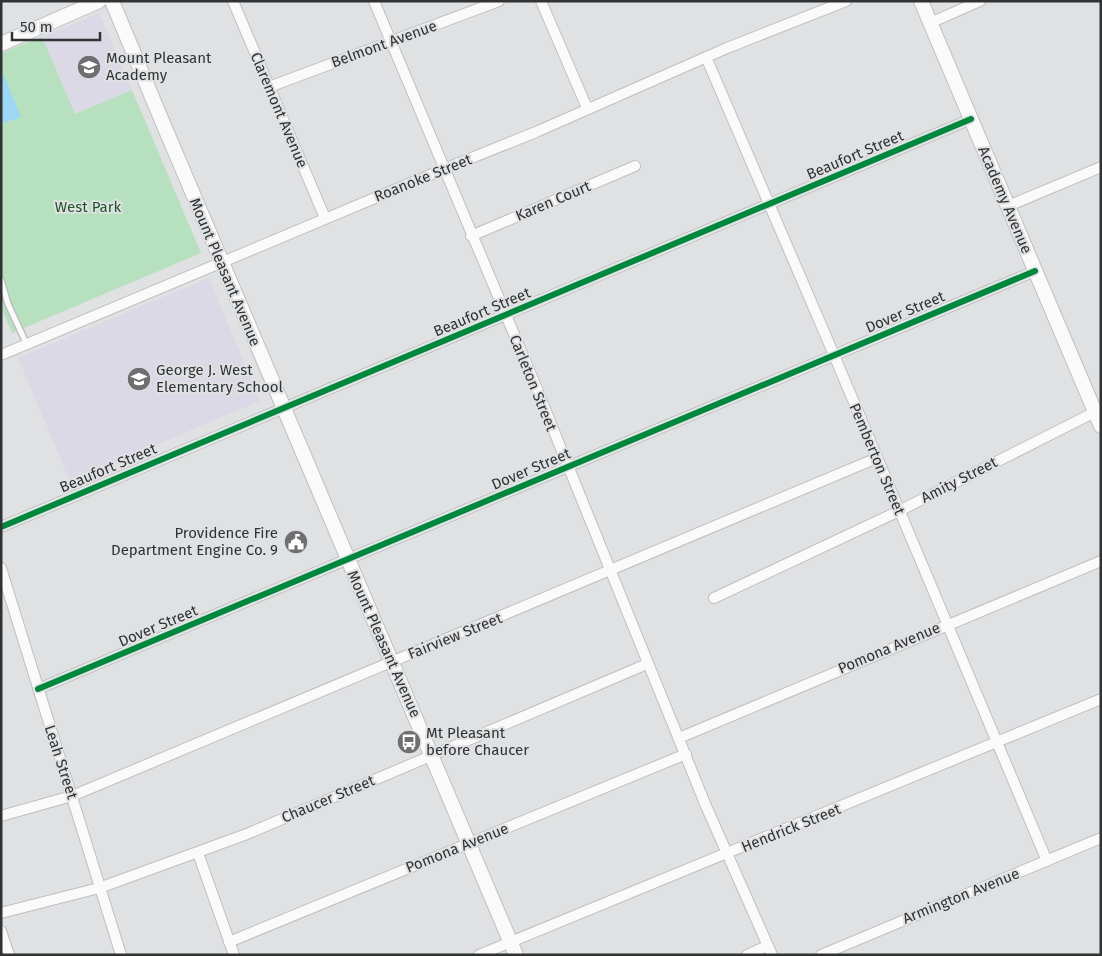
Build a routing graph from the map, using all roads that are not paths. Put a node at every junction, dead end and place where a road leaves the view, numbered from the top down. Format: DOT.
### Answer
graph roads {
  1 [pos="99,1"];
  2 [pos="112,1"];
  3 [pos="233,1"];
  4 [pos="374,1"];
  5 [pos="499,1"];
  6 [pos="541,1"];
  7 [pos="846,1"];
  8 [pos="921,1"];
  9 [pos="980,1"];
  10 [pos="930,22"];
  11 [pos="390,42"];
  12 [pos="1,44"];
  13 [pos="706,57"];
  14 [pos="269,87"];
  15 [pos="587,108"];
  16 [pos="971,119"];
  17 [pos="635,166"];
  18 [pos="1101,167"];
  19 [pos="444,169"];
  20 [pos="769,204"];
  21 [pos="1008,206"];
  22 [pos="325,218"];
  23 [pos="471,236"];
  24 [pos="220,262"];
  25 [pos="1034,271"];
  26 [pos="1,280"];
  27 [pos="505,316"];
  28 [pos="27,345"];
  29 [pos="834,355"];
  30 [pos="1,356"];
  31 [pos="1096,408"];
  32 [pos="283,409"];
  33 [pos="1101,426"];
  34 [pos="877,458"];
  35 [pos="566,467"];
  36 [pos="899,511"];
  37 [pos="1,527"];
  38 [pos="347,559"];
  39 [pos="1101,561"];
  40 [pos="1,568"];
  41 [pos="609,571"];
  42 [pos="714,598"];
  43 [pos="946,624"];
  44 [pos="392,661"];
  45 [pos="647,664"];
  46 [pos="38,689"];
  47 [pos="1101,699"];
  48 [pos="679,738"];
  49 [pos="997,744"];
  50 [pos="433,754"];
  51 [pos="686,754"];
  52 [pos="72,796"];
  53 [pos="1,816"];
  54 [pos="1101,838"];
  55 [pos="470,843"];
  56 [pos="198,853"];
  57 [pos="728,854"];
  58 [pos="1047,861"];
  59 [pos="99,888"];
  60 [pos="1,913"];
  61 [pos="1,931"];
  62 [pos="510,941"];
  63 [pos="229,942"];
  64 [pos="769,950"];
  65 [pos="8,955"];
  66 [pos="121,955"];
  67 [pos="234,955"];
  68 [pos="479,955"];
  69 [pos="516,955"];
  70 [pos="747,955"];
  71 [pos="822,955"];
  1 -- 12 [label="main road"];
  2 -- 24 [label="main road, Mount Pleasant Avenue"];
  3 -- 14 [label="street, Claremont Avenue"];
  4 -- 11 [label="street, Carleton Street"];
  5 -- 11 [label="street, Belmont Avenue"];
  6 -- 15 [label="street"];
  7 -- 13 [label="street, Roanoke Street"];
  8 -- 10 [label="main road, Academy Avenue"];
  9 -- 10 [label="street"];
  10 -- 16 [label="main road, Academy Avenue"];
  11 -- 14 [label="street, Belmont Avenue"];
  11 -- 19 [label="street, Carleton Street"];
  13 -- 15 [label="street, Roanoke Street"];
  13 -- 20 [label="street, Pemberton Street"];
  14 -- 22 [label="street, Claremont Avenue"];
  15 -- 19 [label="street, Roanoke Street"];
  16 -- 20 [label="street, Beaufort Street"];
  16 -- 21 [label="main road, Academy Avenue"];
  17 -- 23 [label="street, Karen Court"];
  18 -- 21 [label="street"];
  19 -- 22 [label="street, Roanoke Street"];
  19 -- 23 [label="street, Carleton Street"];
  20 -- 27 [label="street, Beaufort Street"];
  20 -- 29 [label="street, Pemberton Street"];
  21 -- 25 [label="main road, Academy Avenue"];
  22 -- 24 [label="street, Roanoke Street"];
  23 -- 27 [label="street, Carleton Street"];
  24 -- 28 [label="street, Roanoke Street"];
  24 -- 32 [label="main road, Mount Pleasant Avenue"];
  25 -- 29 [label="street, Dover Street"];
  25 -- 31 [label="main road, Academy Avenue"];
  26 -- 28 [label="lane"];
  27 -- 32 [label="street, Beaufort Street"];
  27 -- 35 [label="street, Carleton Street"];
  28 -- 30 [label="street, Roanoke Street"];
  29 -- 34 [label="street, Pemberton Street"];
  29 -- 35 [label="street, Dover Street"];
  31 -- 33 [label="main road, Academy Avenue"];
  31 -- 36 [label="street, Amity Street"];
  32 -- 37 [label="street, Beaufort Street"];
  32 -- 38 [label="main road, Mount Pleasant Avenue"];
  34 -- 36 [label="street, Pemberton Street"];
  34 -- 41 [label="street, Fairview Street"];
  35 -- 38 [label="street, Dover Street"];
  35 -- 41 [label="street, Carleton Street"];
  36 -- 42 [label="street, Amity Street"];
  36 -- 43 [label="street, Pemberton Street"];
  38 -- 44 [label="main road, Mount Pleasant Avenue"];
  38 -- 46 [label="street, Dover Street"];
  39 -- 43 [label="street, Pomona Avenue"];
  40 -- 46 [label="street, Leah Street"];
  41 -- 44 [label="street, Fairview Street"];
  41 -- 45 [label="street, Carleton Street"];
  43 -- 48 [label="street, Pomona Avenue"];
  43 -- 49 [label="street, Pemberton Street"];
  44 -- 50 [label="main road, Mount Pleasant Avenue"];
  44 -- 52 [label="street, Fairview Street"];
  45 -- 48 [label="street, Carleton Street"];
  45 -- 50 [label="street, Chaucer Street"];
  46 -- 52 [label="street, Leah Street"];
  47 -- 49 [label="street, Hendrick Street"];
  48 -- 51 [label="street, Carleton Street"];
  49 -- 57 [label="street, Hendrick Street"];
  49 -- 58 [label="street, Pemberton Street"];
  50 -- 55 [label="main road, Mount Pleasant Avenue"];
  50 -- 56 [label="street, Chaucer Street"];
  51 -- 55 [label="street, Pomona Avenue"];
  51 -- 57 [label="street"];
  52 -- 53 [label="street, Fairview Street"];
  52 -- 59 [label="street, Leah Street"];
  54 -- 58 [label="street, Armington Avenue"];
  55 -- 62 [label="main road, Mount Pleasant Avenue"];
  55 -- 63 [label="street, Pomona Avenue"];
  56 -- 59 [label="street, Chaucer Street"];
  56 -- 63 [label="street"];
  57 -- 62 [label="street, Hendrick Street"];
  57 -- 64 [label="street"];
  58 -- 71 [label="street, Armington Avenue"];
  59 -- 60 [label="street, Chaucer Street"];
  59 -- 66 [label="street, Leah Street"];
  61 -- 65 [label="street"];
  62 -- 68 [label="street, Hendrick Street"];
  62 -- 69 [label="main road, Mount Pleasant Avenue"];
  63 -- 67 [label="street"];
  64 -- 70 [label="street"];
}
